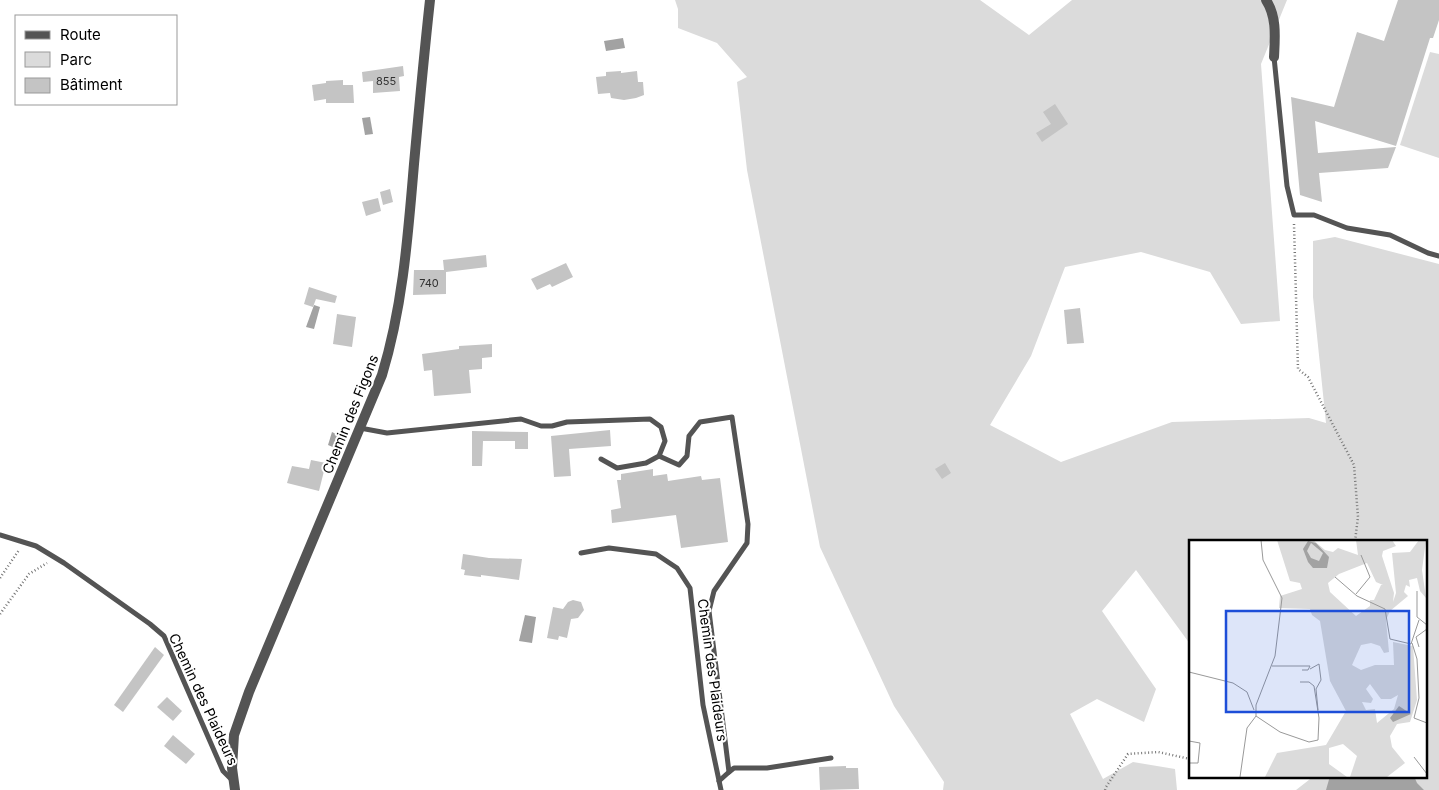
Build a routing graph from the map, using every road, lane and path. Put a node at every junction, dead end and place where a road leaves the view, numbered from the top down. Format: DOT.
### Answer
graph roads {
  1 [pos="430,0"];
  2 [pos="1266,0"];
  3 [pos="1274,57"];
  4 [pos="1294,215"];
  5 [pos="1439,256"];
  6 [pos="360,428"];
  7 [pos="659,456"];
  8 [pos="601,459"];
  9 [pos="0,535"];
  10 [pos="1355,540"];
  11 [pos="24,542"];
  12 [pos="581,553"];
  13 [pos="58,560"];
  14 [pos="0,578"];
  15 [pos="0,614"];
  16 [pos="831,758"];
  17 [pos="1189,759"];
  18 [pos="729,772"];
  19 [pos="719,781"];
  20 [pos="234,786"];
  21 [pos="721,790"];
  22 [pos="1105,790"];
  1 -- 6 [label="street, Chemin des Figons"];
  2 -- 3 [label="street"];
  3 -- 4 [label="lane"];
  4 -- 5 [label="lane"];
  4 -- 10 [label="path"];
  6 -- 7 [label="lane"];
  6 -- 20 [label="street, Chemin des Figons"];
  7 -- 8 [label="lane"];
  7 -- 18 [label="lane"];
  9 -- 11 [label="lane, Chemin des Plaideurs"];
  11 -- 13 [label="lane, Chemin des Plaideurs"];
  11 -- 14 [label="path"];
  12 -- 19 [label="lane, Chemin des Plaideurs"];
  13 -- 15 [label="path"];
  13 -- 20 [label="lane, Chemin des Plaideurs"];
  16 -- 18 [label="lane"];
  17 -- 22 [label="path"];
  18 -- 19 [label="lane"];
  19 -- 21 [label="lane, Chemin des Plaideurs"];
}
